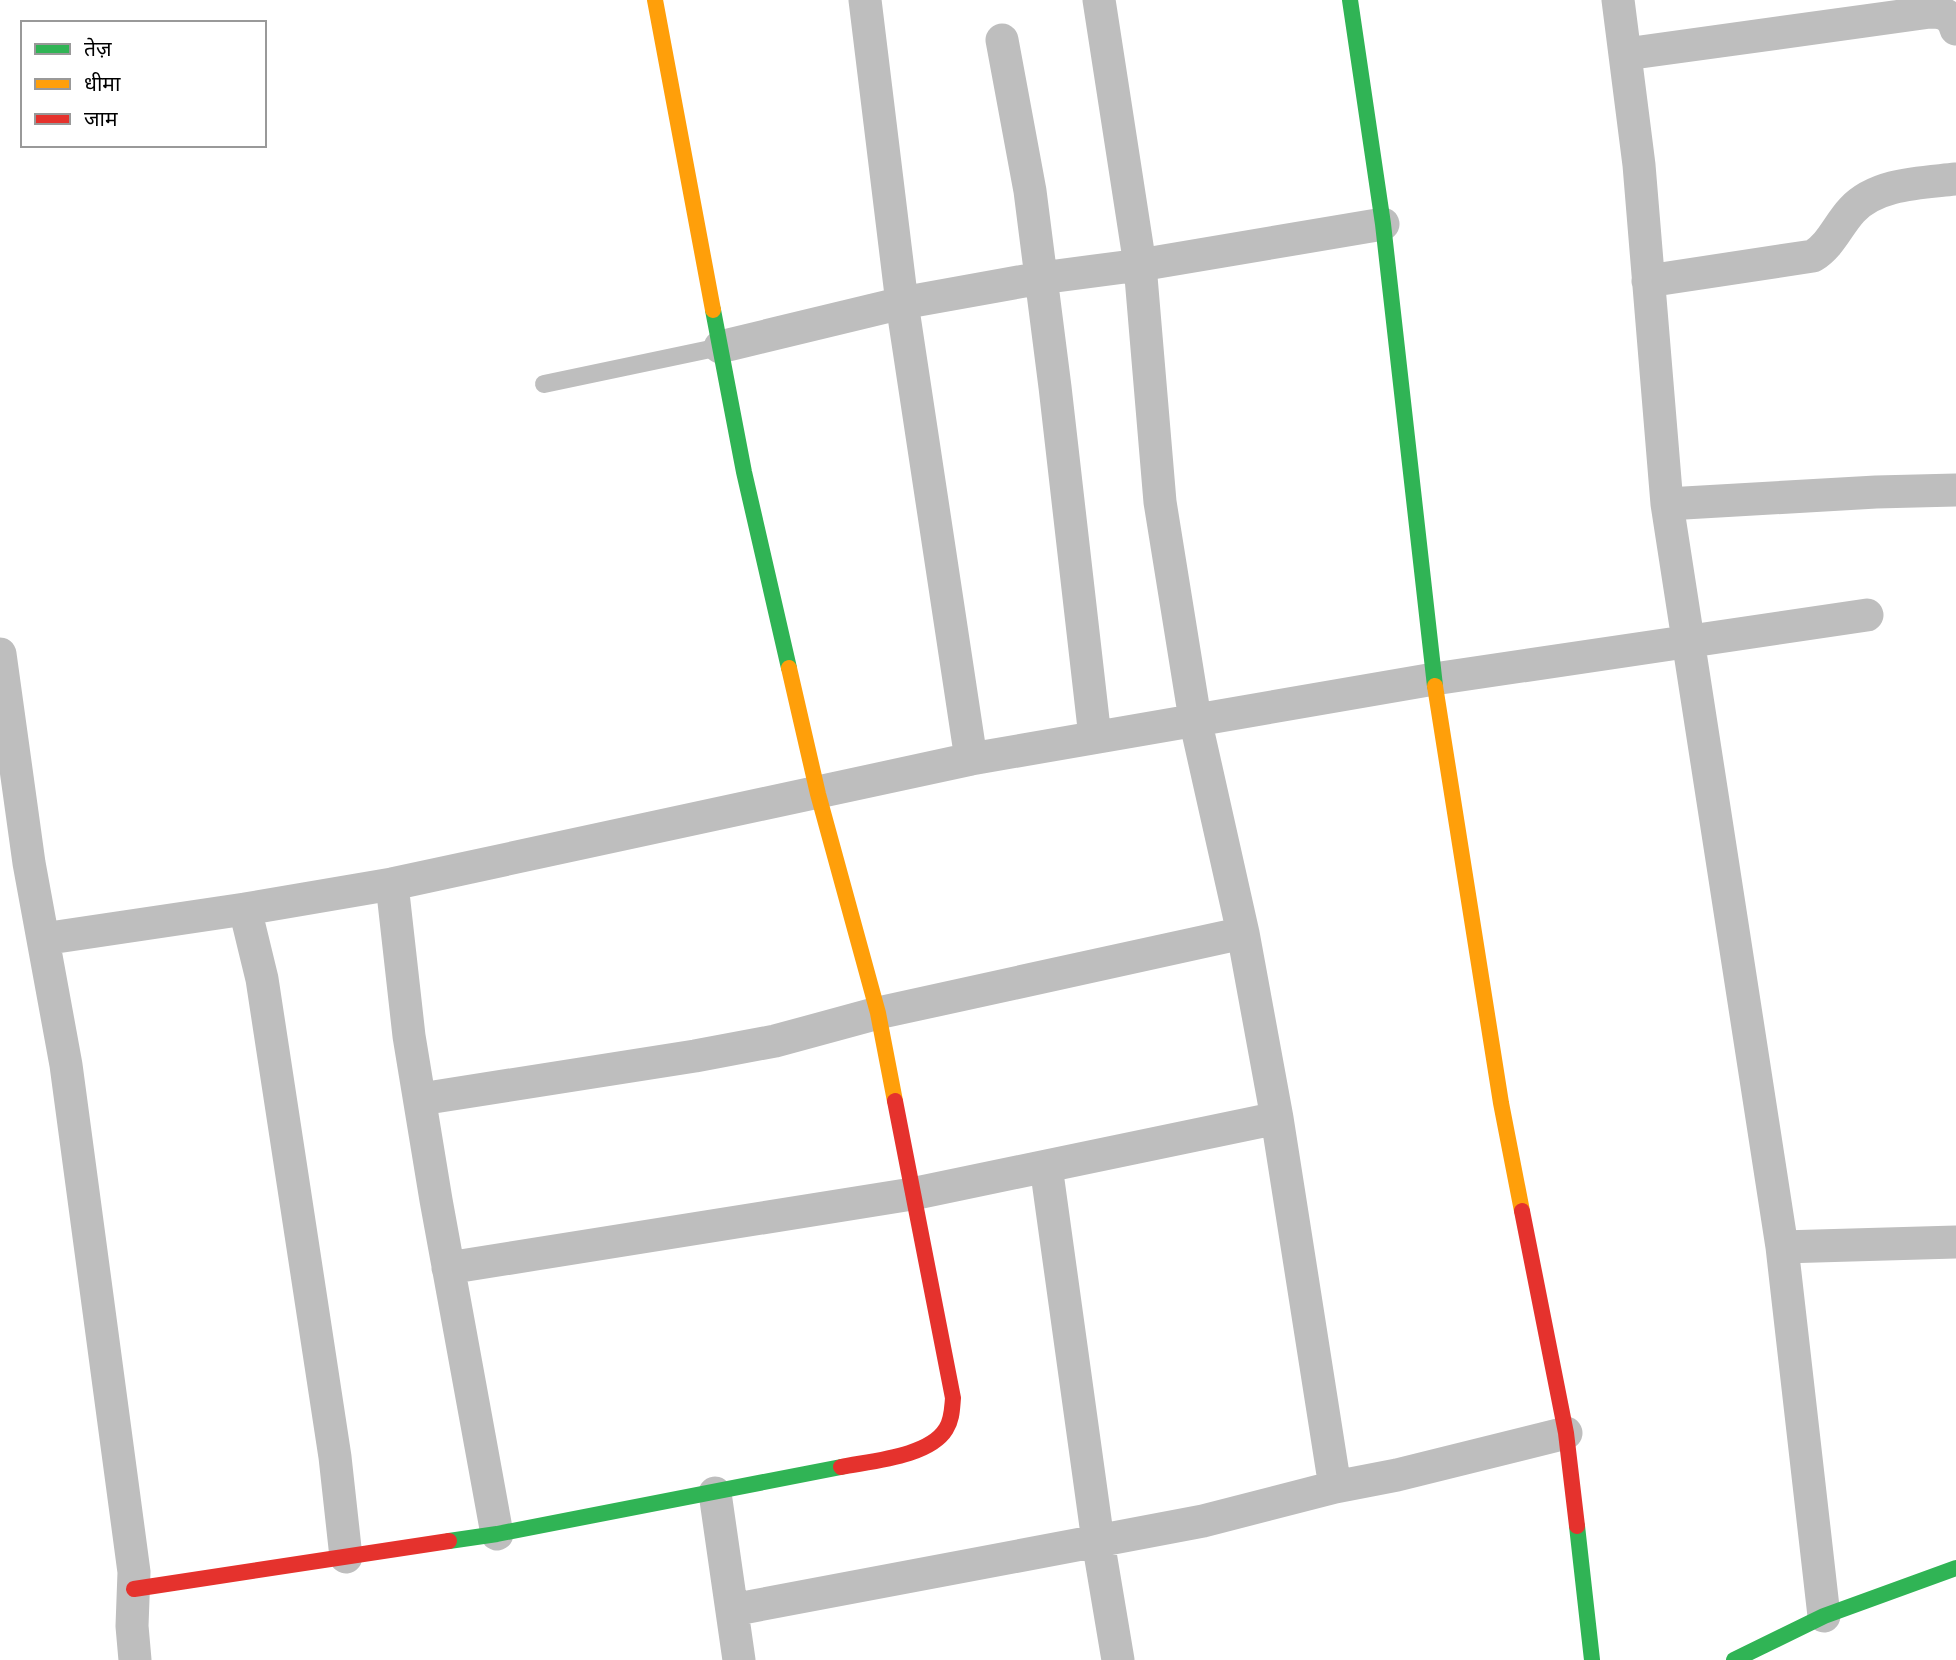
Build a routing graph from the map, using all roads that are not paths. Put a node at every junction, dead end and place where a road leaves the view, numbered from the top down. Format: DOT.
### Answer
graph roads {
  1 [pos="655,0"];
  2 [pos="865,0"];
  3 [pos="1099,0"];
  4 [pos="1350,0"];
  5 [pos="1618,0"];
  6 [pos="1956,29"];
  7 [pos="1002,40"];
  8 [pos="1626,54"];
  9 [pos="1956,179"];
  10 [pos="1383,224"];
  11 [pos="1140,265"];
  12 [pos="1041,278"];
  13 [pos="1648,281"];
  14 [pos="902,303"];
  15 [pos="720,348"];
  16 [pos="544,384"];
  17 [pos="1956,490"];
  18 [pos="1667,504"];
  19 [pos="1867,615"];
  20 [pos="1688,641"];
  21 [pos="0,654"];
  22 [pos="1434,679"];
  23 [pos="1195,719"];
  24 [pos="1095,737"];
  25 [pos="971,759"];
  26 [pos="818,794"];
  27 [pos="392,884"];
  28 [pos="245,909"];
  29 [pos="1243,933"];
  30 [pos="43,939"];
  31 [pos="878,1013"];
  32 [pos="421,1099"];
  33 [pos="1276,1118"];
  34 [pos="1046,1166"];
  35 [pos="912,1194"];
  36 [pos="1956,1242"];
  37 [pos="1782,1247"];
  38 [pos="448,1268"];
  39 [pos="1566,1433"];
  40 [pos="1335,1487"];
  41 [pos="715,1493"];
  42 [pos="497,1534"];
  43 [pos="1098,1541"];
  44 [pos="346,1557"];
  45 [pos="1956,1568"];
  46 [pos="134,1589"];
  47 [pos="732,1610"];
  48 [pos="1824,1616"];
  49 [pos="135,1660"];
  50 [pos="739,1660"];
  51 [pos="1118,1660"];
  52 [pos="1592,1660"];
  53 [pos="1734,1660"];
  1 -- 15 [label="street"];
  2 -- 14 [label="street"];
  3 -- 11 [label="street"];
  4 -- 10 [label="street"];
  5 -- 8 [label="street"];
  6 -- 8 [label="street"];
  7 -- 12 [label="street"];
  8 -- 13 [label="street"];
  9 -- 13 [label="street"];
  10 -- 11 [label="street"];
  10 -- 22 [label="street"];
  11 -- 12 [label="street"];
  11 -- 23 [label="street"];
  12 -- 14 [label="street"];
  12 -- 24 [label="street"];
  13 -- 18 [label="street"];
  14 -- 15 [label="street"];
  14 -- 25 [label="street"];
  15 -- 16 [label="lane"];
  15 -- 26 [label="street"];
  17 -- 18 [label="street"];
  18 -- 20 [label="street"];
  19 -- 20 [label="street"];
  20 -- 22 [label="street"];
  20 -- 37 [label="street"];
  21 -- 30 [label="street"];
  22 -- 23 [label="street"];
  22 -- 39 [label="street"];
  23 -- 24 [label="street"];
  23 -- 29 [label="street"];
  24 -- 25 [label="street"];
  25 -- 26 [label="street"];
  26 -- 27 [label="street"];
  26 -- 31 [label="street"];
  27 -- 28 [label="street"];
  27 -- 32 [label="street"];
  28 -- 30 [label="street"];
  28 -- 44 [label="street"];
  29 -- 31 [label="street"];
  29 -- 33 [label="street"];
  30 -- 46 [label="street"];
  31 -- 32 [label="street"];
  31 -- 35 [label="street"];
  32 -- 38 [label="street"];
  33 -- 34 [label="street"];
  33 -- 40 [label="street"];
  34 -- 35 [label="street"];
  34 -- 43 [label="street"];
  35 -- 38 [label="street"];
  35 -- 41 [label="street"];
  36 -- 37 [label="street"];
  37 -- 48 [label="street"];
  38 -- 42 [label="street"];
  39 -- 40 [label="street"];
  39 -- 52 [label="street"];
  40 -- 43 [label="street"];
  41 -- 42 [label="street"];
  41 -- 47 [label="street"];
  42 -- 44 [label="street"];
  43 -- 47 [label="street"];
  43 -- 51 [label="street"];
  44 -- 46 [label="street"];
  45 -- 48 [label="street"];
  46 -- 49 [label="street"];
  47 -- 50 [label="street"];
  48 -- 53 [label="street"];
}
